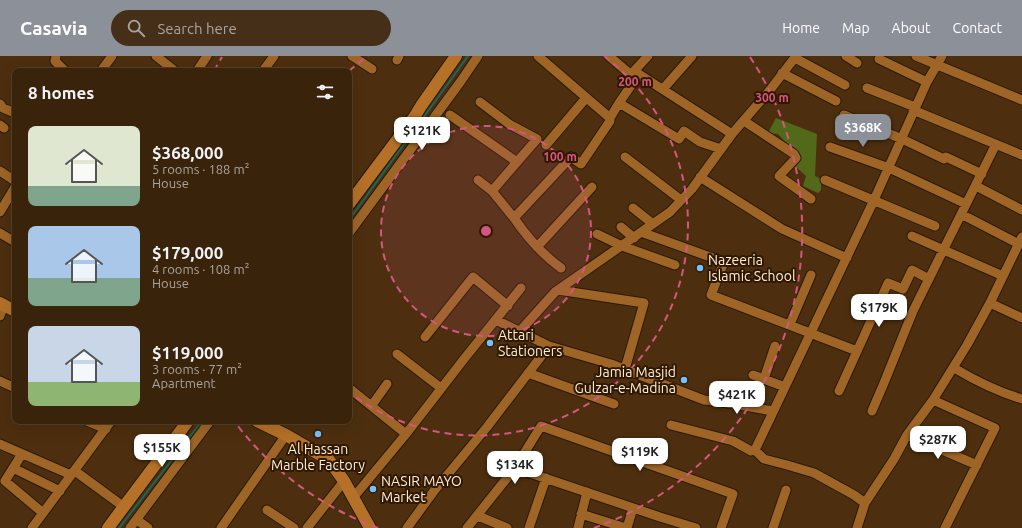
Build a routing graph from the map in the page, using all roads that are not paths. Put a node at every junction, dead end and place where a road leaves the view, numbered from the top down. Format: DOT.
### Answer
graph roads {
  1 [pos="56,56"];
  2 [pos="111,56"];
  3 [pos="156,56"];
  4 [pos="207,56"];
  5 [pos="274,56"];
  6 [pos="352,56"];
  7 [pos="456,56"];
  8 [pos="478,56"];
  9 [pos="538,56"];
  10 [pos="609,56"];
  11 [pos="648,56"];
  12 [pos="692,56"];
  13 [pos="846,56"];
  14 [pos="916,56"];
  15 [pos="942,56"];
  16 [pos="796,57"];
  17 [pos="879,59"];
  18 [pos="857,63"];
  19 [pos="937,65"];
  20 [pos="62,68"];
  21 [pos="103,68"];
  22 [pos="171,68"];
  23 [pos="198,68"];
  24 [pos="265,68"];
  25 [pos="372,69"];
  26 [pos="637,73"];
  27 [pos="782,73"];
  28 [pos="926,82"];
  29 [pos="845,85"];
  30 [pos="867,88"];
  31 [pos="663,89"];
  32 [pos="586,98"];
  33 [pos="1021,98"];
  34 [pos="836,101"];
  35 [pos="480,102"];
  36 [pos="0,104"];
  37 [pos="619,104"];
  38 [pos="914,109"];
  39 [pos="12,112"];
  40 [pos="844,115"];
  41 [pos="450,116"];
  42 [pos="610,118"];
  43 [pos="422,121"];
  44 [pos="744,122"];
  45 [pos="732,134"];
  46 [pos="902,138"];
  47 [pos="996,144"];
  48 [pos="546,145"];
  49 [pos="830,147"];
  50 [pos="721,149"];
  51 [pos="1022,155"];
  52 [pos="625,157"];
  53 [pos="517,162"];
  54 [pos="889,168"];
  55 [pos="0,172"];
  56 [pos="982,174"];
  57 [pos="700,177"];
  58 [pos="478,180"];
  59 [pos="826,180"];
  60 [pos="12,185"];
  61 [pos="976,186"];
  62 [pos="592,187"];
  63 [pos="12,191"];
  64 [pos="492,191"];
  65 [pos="810,199"];
  66 [pos="681,200"];
  67 [pos="874,200"];
  68 [pos="966,204"];
  69 [pos="357,205"];
  70 [pos="633,208"];
  71 [pos="1022,210"];
  72 [pos="0,212"];
  73 [pos="961,214"];
  74 [pos="514,218"];
  75 [pos="352,222"];
  76 [pos="653,224"];
  77 [pos="935,226"];
  78 [pos="621,227"];
  79 [pos="642,232"];
  80 [pos="0,233"];
  81 [pos="597,234"];
  82 [pos="912,236"];
  83 [pos="634,238"];
  84 [pos="12,240"];
  85 [pos="1020,240"];
  86 [pos="622,246"];
  87 [pos="537,247"];
  88 [pos="943,250"];
  89 [pos="1018,257"];
  90 [pos="847,258"];
  91 [pos="675,265"];
  92 [pos="561,268"];
  93 [pos="810,275"];
  94 [pos="1003,276"];
  95 [pos="929,279"];
  96 [pos="521,288"];
  97 [pos="558,290"];
  98 [pos="990,303"];
  99 [pos="508,306"];
  100 [pos="1,308"];
  101 [pos="12,310"];
  102 [pos="1022,318"];
  103 [pos="496,320"];
  104 [pos="790,324"];
  105 [pos="520,331"];
  106 [pos="810,332"];
  107 [pos="425,337"];
  108 [pos="549,346"];
  109 [pos="775,346"];
  110 [pos="857,351"];
  111 [pos="397,354"];
  112 [pos="954,368"];
  113 [pos="625,369"];
  114 [pos="528,372"];
  115 [pos="753,375"];
  116 [pos="764,379"];
  117 [pos="0,381"];
  118 [pos="387,384"];
  119 [pos="785,386"];
  120 [pos="12,387"];
  121 [pos="441,388"];
  122 [pos="352,390"];
  123 [pos="839,391"];
  124 [pos="1022,399"];
  125 [pos="933,400"];
  126 [pos="614,404"];
  127 [pos="372,406"];
  128 [pos="773,411"];
  129 [pos="872,411"];
  130 [pos="94,424"];
  131 [pos="109,424"];
  132 [pos="186,424"];
  133 [pos="208,424"];
  134 [pos="263,424"];
  135 [pos="671,425"];
  136 [pos="106,429"];
  137 [pos="406,434"];
  138 [pos="286,435"];
  139 [pos="907,435"];
  140 [pos="1,446"];
  141 [pos="755,450"];
  142 [pos="22,454"];
  143 [pos="977,464"];
  144 [pos="13,468"];
  145 [pos="515,468"];
  146 [pos="73,473"];
  147 [pos="546,478"];
  148 [pos="344,481"];
  149 [pos="786,490"];
  150 [pos="60,491"];
  151 [pos="587,492"];
  152 [pos="353,498"];
  153 [pos="865,503"];
  154 [pos="124,507"];
  155 [pos="633,508"];
  156 [pos="268,510"];
  157 [pos="43,513"];
  158 [pos="581,514"];
  159 [pos="478,516"];
  160 [pos="137,520"];
  161 [pos="32,528"];
  162 [pos="108,528"];
  163 [pos="130,528"];
  164 [pos="148,528"];
  165 [pos="221,528"];
  166 [pos="294,528"];
  167 [pos="307,528"];
  168 [pos="370,528"];
  169 [pos="407,528"];
  170 [pos="467,528"];
  171 [pos="507,528"];
  172 [pos="529,528"];
  173 [pos="578,528"];
  174 [pos="627,528"];
  175 [pos="696,528"];
  176 [pos="721,528"];
  177 [pos="773,528"];
  178 [pos="857,528"];
  179 [pos="945,528"];
  1 -- 20 [label="street"];
  2 -- 21 [label="street"];
  3 -- 22 [label="street"];
  4 -- 23 [label="street"];
  5 -- 24 [label="street"];
  6 -- 25 [label="street"];
  7 -- 43 [label="street"];
  8 -- 43 [label="street"];
  9 -- 32 [label="street"];
  10 -- 26 [label="street"];
  11 -- 26 [label="street"];
  12 -- 31 [label="street"];
  13 -- 18 [label="street"];
  14 -- 19 [label="street"];
  15 -- 19 [label="street"];
  16 -- 27 [label="street"];
  16 -- 29 [label="street"];
  17 -- 28 [label="street"];
  19 -- 28 [label="street"];
  19 -- 33 [label="street"];
  26 -- 31 [label="street"];
  26 -- 37 [label="street"];
  27 -- 34 [label="street"];
  27 -- 44 [label="street"];
  28 -- 38 [label="street"];
  30 -- 38 [label="street"];
  31 -- 45 [label="street"];
  32 -- 42 [label="street"];
  32 -- 48 [label="street"];
  35 -- 53 [label="street"];
  36 -- 39 [label="street"];
  37 -- 42 [label="street"];
  37 -- 50 [label="street"];
  38 -- 46 [label="street"];
  38 -- 47 [label="street"];
  40 -- 46 [label="street"];
  41 -- 53 [label="street"];
  42 -- 74 [label="street"];
  43 -- 69 [label="street"];
  43 -- 69 [label="street"];
  44 -- 45 [label="street"];
  44 -- 65 [label="street"];
  45 -- 50 [label="street"];
  46 -- 54 [label="street"];
  46 -- 56 [label="street"];
  47 -- 51 [label="street"];
  47 -- 56 [label="street"];
  49 -- 54 [label="street"];
  50 -- 57 [label="street"];
  52 -- 66 [label="street"];
  53 -- 64 [label="street"];
  54 -- 67 [label="street"];
  54 -- 68 [label="street"];
  55 -- 60 [label="street"];
  56 -- 61 [label="street"];
  57 -- 66 [label="street"];
  57 -- 90 [label="street"];
  58 -- 64 [label="street"];
  59 -- 67 [label="street"];
  61 -- 68 [label="street"];
  61 -- 71 [label="street"];
  62 -- 87 [label="street"];
  63 -- 72 [label="street"];
  64 -- 74 [label="street"];
  66 -- 76 [label="street"];
  67 -- 77 [label="street"];
  67 -- 90 [label="street"];
  68 -- 73 [label="street"];
  69 -- 75 [label="street"];
  70 -- 76 [label="street"];
  73 -- 85 [label="street"];
  73 -- 88 [label="street"];
  74 -- 87 [label="street"];
  76 -- 79 [label="street"];
  78 -- 83 [label="street"];
  79 -- 83 [label="street"];
  79 -- 104 [label="street"];
  80 -- 84 [label="street"];
  81 -- 86 [label="street"];
  82 -- 88 [label="street"];
  83 -- 86 [label="street"];
  85 -- 89 [label="street"];
  86 -- 91 [label="street"];
  86 -- 97 [label="street"];
  87 -- 92 [label="street"];
  88 -- 94 [label="street"];
  88 -- 95 [label="street"];
  89 -- 94 [label="street"];
  90 -- 106 [label="street"];
  93 -- 104 [label="street"];
  94 -- 98 [label="street"];
  95 -- 110 [label="street"];
  95 -- 129 [label="street"];
  96 -- 99 [label="street"];
  97 -- 105 [label="street"];
  97 -- 113 [label="street"];
  98 -- 102 [label="street"];
  98 -- 112 [label="street"];
  99 -- 103 [label="street"];
  99 -- 107 [label="street"];
  100 -- 101 [label="street"];
  103 -- 105 [label="street"];
  103 -- 121 [label="street"];
  104 -- 106 [label="street"];
  105 -- 108 [label="street"];
  106 -- 110 [label="street"];
  106 -- 119 [label="street"];
  108 -- 113 [label="street"];
  108 -- 114 [label="street"];
  109 -- 116 [label="street"];
  110 -- 123 [label="street"];
  111 -- 121 [label="street"];
  112 -- 124 [label="street"];
  112 -- 125 [label="street"];
  113 -- 128 [label="street"];
  114 -- 126 [label="street"];
  114 -- 169 [label="street"];
  115 -- 116 [label="street"];
  116 -- 119 [label="street"];
  117 -- 120 [label="street"];
  118 -- 127 [label="street"];
  119 -- 128 [label="street"];
  121 -- 137 [label="street"];
  122 -- 127 [label="street"];
  125 -- 139 [label="street"];
  125 -- 143 [label="street"];
  127 -- 137 [label="street"];
  128 -- 141 [label="street"];
  130 -- 136 [label="street"];
  131 -- 136 [label="street"];
  132 -- 154 [label="street"];
  133 -- 160 [label="street"];
  134 -- 138 [label="street"];
  135 -- 141 [label="street"];
  136 -- 146 [label="street"];
  137 -- 152 [label="street"];
  138 -- 148 [label="street"];
  138 -- 165 [label="street"];
  139 -- 143 [label="street"];
  139 -- 153 [label="street"];
  140 -- 142 [label="street"];
  141 -- 153 [label="street"];
  142 -- 144 [label="street"];
  142 -- 146 [label="street"];
  143 -- 179 [label="street"];
  144 -- 150 [label="street"];
  144 -- 157 [label="street"];
  145 -- 147 [label="street"];
  145 -- 159 [label="street"];
  145 -- 176 [label="street"];
  146 -- 150 [label="street"];
  146 -- 154 [label="street"];
  147 -- 151 [label="street"];
  147 -- 172 [label="street"];
  148 -- 152 [label="street"];
  148 -- 167 [label="street"];
  149 -- 177 [label="street"];
  150 -- 157 [label="street"];
  151 -- 155 [label="street"];
  151 -- 158 [label="street"];
  152 -- 168 [label="street"];
  153 -- 178 [label="street"];
  154 -- 162 [label="street"];
  155 -- 174 [label="street"];
  155 -- 175 [label="street"];
  156 -- 166 [label="street"];
  157 -- 161 [label="street"];
  158 -- 173 [label="street"];
  158 -- 174 [label="street"];
  159 -- 170 [label="street"];
  159 -- 171 [label="street"];
  160 -- 163 [label="street"];
  160 -- 164 [label="street"];
}
